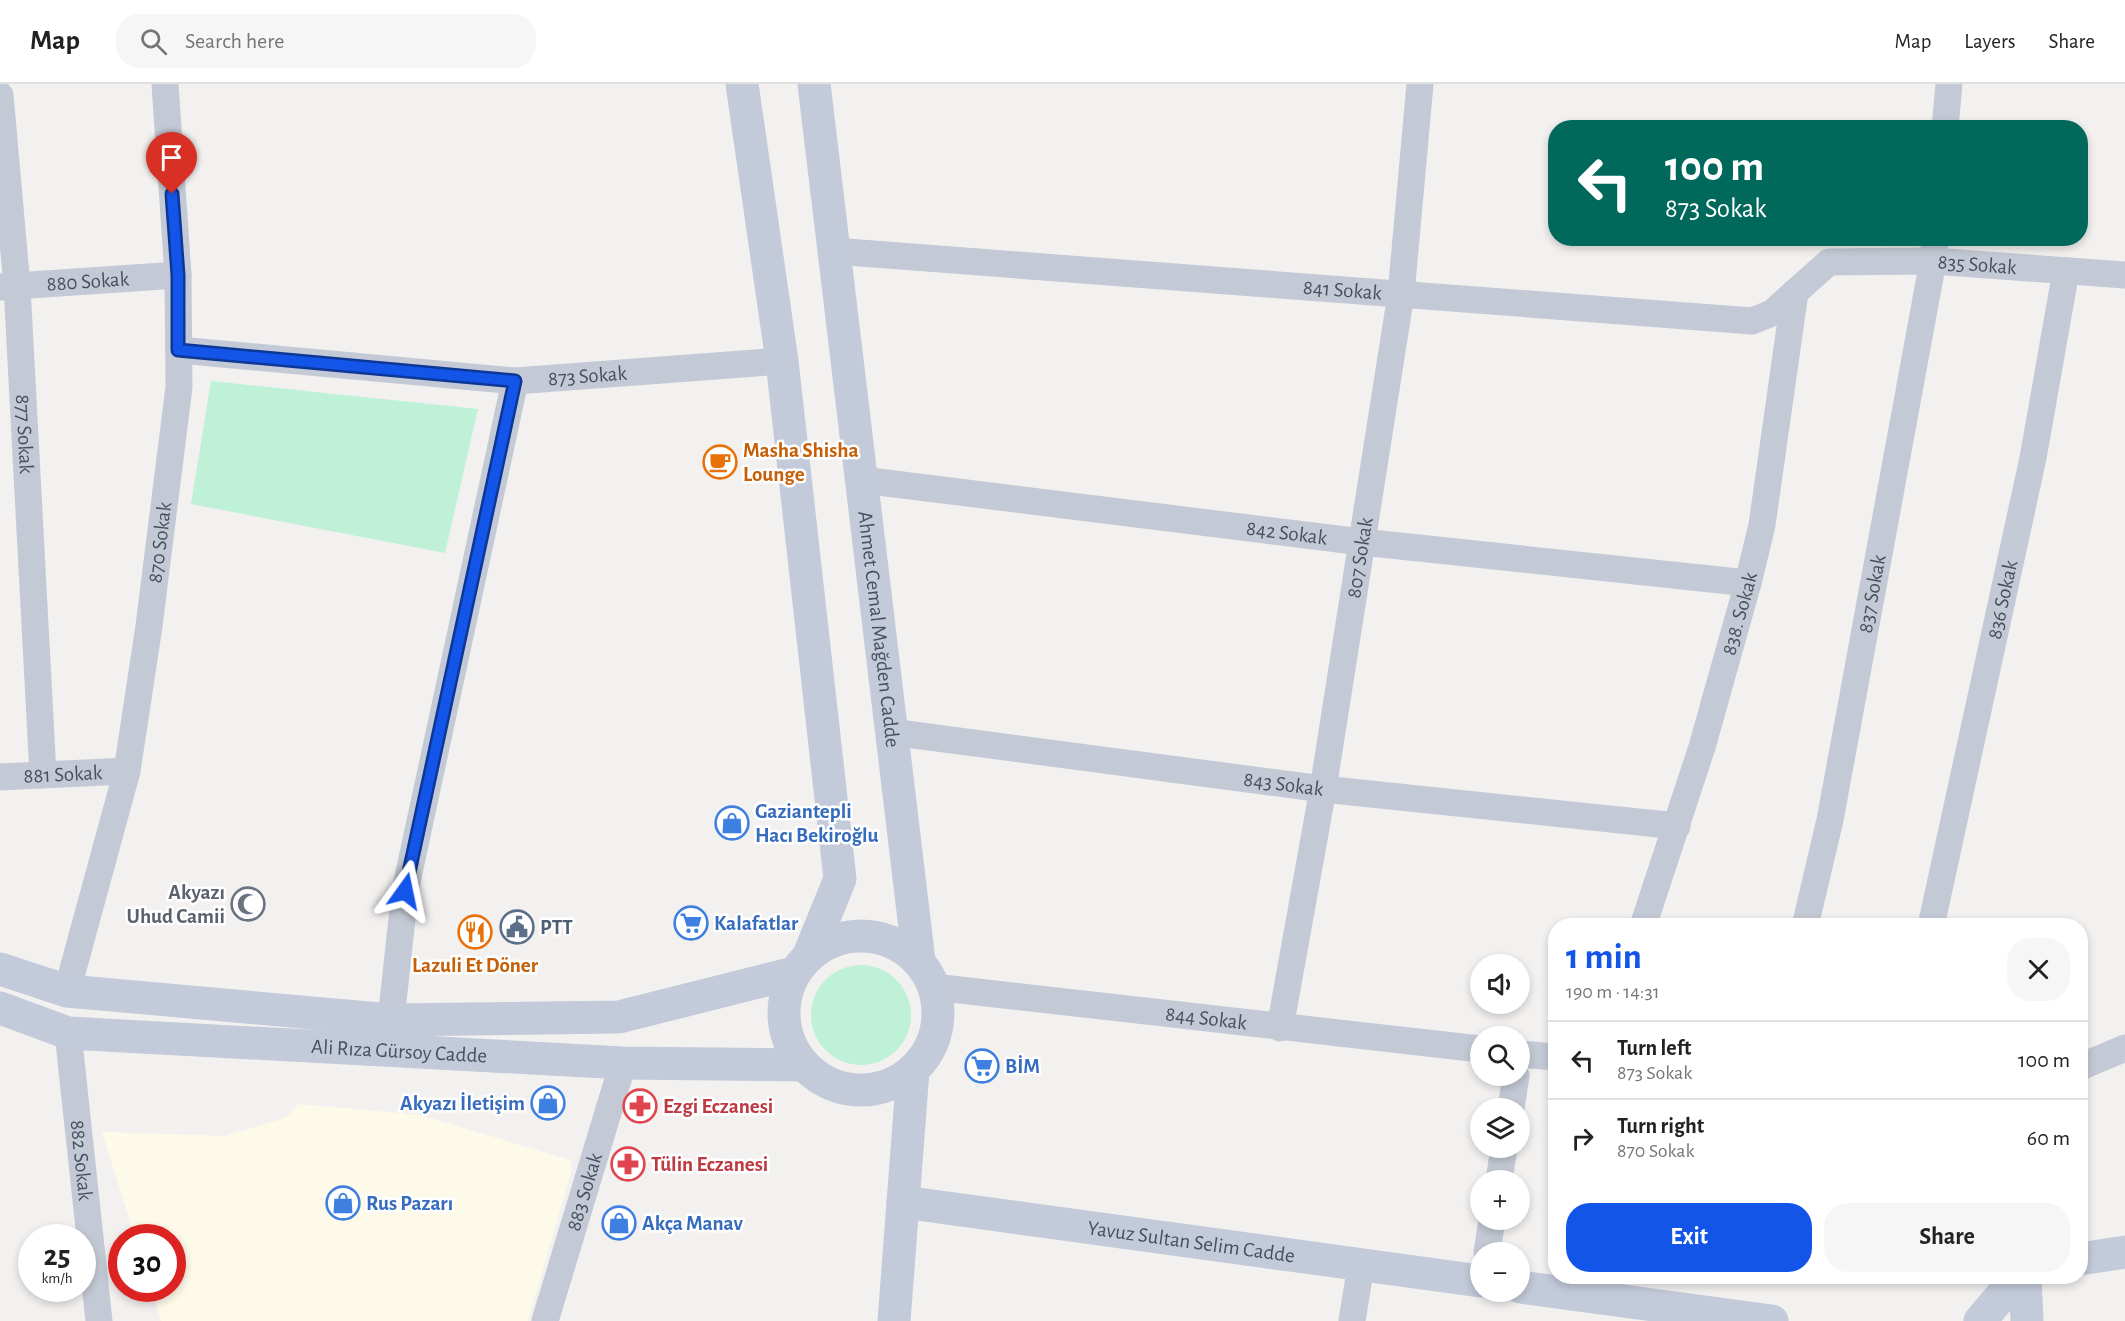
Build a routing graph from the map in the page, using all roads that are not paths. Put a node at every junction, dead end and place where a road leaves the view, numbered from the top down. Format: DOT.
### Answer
graph roads {
  1 [pos="165,84"];
  2 [pos="742,84"];
  3 [pos="814,84"];
  4 [pos="1420,84"];
  5 [pos="1949,84"];
  6 [pos="0,95"];
  7 [pos="1946,120"];
  8 [pos="1934,250"];
  9 [pos="834,251"];
  10 [pos="1829,262"];
  11 [pos="2066,271"];
  12 [pos="178,275"];
  13 [pos="2125,275"];
  14 [pos="8,287"];
  15 [pos="1795,292"];
  16 [pos="1401,294"];
  17 [pos="178,350"];
  18 [pos="782,361"];
  19 [pos="515,381"];
  20 [pos="862,480"];
  21 [pos="1362,542"];
  22 [pos="1748,583"];
  23 [pos="891,732"];
  24 [pos="127,771"];
  25 [pos="43,775"];
  26 [pos="0,777"];
  27 [pos="1323,789"];
  28 [pos="1677,826"];
  29 [pos="1647,918"];
  30 [pos="1807,918"];
  31 [pos="1933,918"];
  32 [pos="801,964"];
  33 [pos="0,969"];
  34 [pos="926,974"];
  35 [pos="67,991"];
  36 [pos="0,1008"];
  37 [pos="390,1020"];
  38 [pos="1281,1028"];
  39 [pos="68,1033"];
  40 [pos="1470,1048"];
  41 [pos="2125,1048"];
  42 [pos="1530,1055"];
  43 [pos="1548,1056"];
  44 [pos="623,1063"];
  45 [pos="2088,1064"];
  46 [pos="803,1065"];
  47 [pos="913,1071"];
  48 [pos="903,1202"];
  49 [pos="2125,1252"];
  50 [pos="2088,1258"];
  51 [pos="1362,1265"];
  52 [pos="1470,1280"];
  53 [pos="2011,1284"];
  54 [pos="2025,1284"];
  55 [pos="1530,1288"];
  56 [pos="99,1321"];
  57 [pos="545,1321"];
  58 [pos="894,1321"];
  59 [pos="1352,1321"];
  60 [pos="1772,1321"];
  61 [pos="1980,1321"];
  62 [pos="2027,1321"];
  1 -- 12 [label="street, 870 Sokak"];
  2 -- 18 [label="main road"];
  3 -- 9 [label="main road, Ahmet Cemal Mağden Cadde"];
  4 -- 16 [label="street, 807 Sokak"];
  5 -- 7 [label="street"];
  6 -- 14 [label="street, 877 Sokak"];
  8 -- 10 [label="street, 835 Sokak"];
  8 -- 11 [label="street, 835 Sokak"];
  8 -- 30 [label="street, 837 Sokak"];
  9 -- 16 [label="street, 841 Sokak"];
  9 -- 20 [label="main road, Ahmet Cemal Mağden Cadde"];
  10 -- 15 [label="street, 841 Sokak"];
  11 -- 13 [label="street, 835 Sokak"];
  11 -- 31 [label="street, 836 Sokak"];
  12 -- 14 [label="street, 880 Sokak"];
  12 -- 17 [label="street, 870 Sokak"];
  14 -- 25 [label="street, 877 Sokak"];
  15 -- 16 [label="street, 841 Sokak"];
  15 -- 22 [label="street, 838. Sokak"];
  16 -- 21 [label="street, 807 Sokak"];
  17 -- 19 [label="street, 873 Sokak"];
  17 -- 24 [label="street, 870 Sokak"];
  18 -- 19 [label="street, 873 Sokak"];
  18 -- 32 [label="main road"];
  19 -- 37 [label="street"];
  20 -- 21 [label="street, 842 Sokak"];
  20 -- 23 [label="main road, Ahmet Cemal Mağden Cadde"];
  21 -- 22 [label="street, 842 Sokak"];
  21 -- 27 [label="street, 807 Sokak"];
  22 -- 28 [label="street, 838. Sokak"];
  23 -- 27 [label="street, 843 Sokak"];
  23 -- 34 [label="main road, Ahmet Cemal Mağden Cadde"];
  24 -- 25 [label="street, 881 Sokak"];
  24 -- 35 [label="street, 870 Sokak"];
  25 -- 26 [label="street, 881 Sokak"];
  27 -- 28 [label="street, 843 Sokak"];
  27 -- 38 [label="street, 807 Sokak"];
  28 -- 29 [label="street, 838. Sokak"];
  32 -- 34 [label="main road"];
  32 -- 37 [label="main road, Ali Rıza Gürsoy Cadde"];
  32 -- 46 [label="main road"];
  33 -- 35 [label="main road, Ali Rıza Gürsoy Cadde"];
  34 -- 38 [label="street, 844 Sokak"];
  34 -- 47 [label="main road"];
  35 -- 37 [label="main road, Ali Rıza Gürsoy Cadde"];
  36 -- 39 [label="main road, Ali Rıza Gürsoy Cadde"];
  38 -- 40 [label="street, 844 Sokak"];
  39 -- 44 [label="main road, Ali Rıza Gürsoy Cadde"];
  39 -- 56 [label="street, 882 Sokak"];
  41 -- 45 [label="street"];
  42 -- 43 [label="street"];
  44 -- 46 [label="main road, Ali Rıza Gürsoy Cadde"];
  44 -- 57 [label="street, 883 Sokak"];
  46 -- 47 [label="main road"];
  47 -- 48 [label="main road"];
  48 -- 51 [label="main road, Yavuz Sultan Selim Cadde"];
  48 -- 58 [label="main road"];
  49 -- 50 [label="main road"];
  51 -- 52 [label="main road, Yavuz Sultan Selim Cadde"];
  51 -- 59 [label="street"];
  53 -- 61 [label="main road"];
  54 -- 62 [label="main road"];
  55 -- 60 [label="main road"];
}
